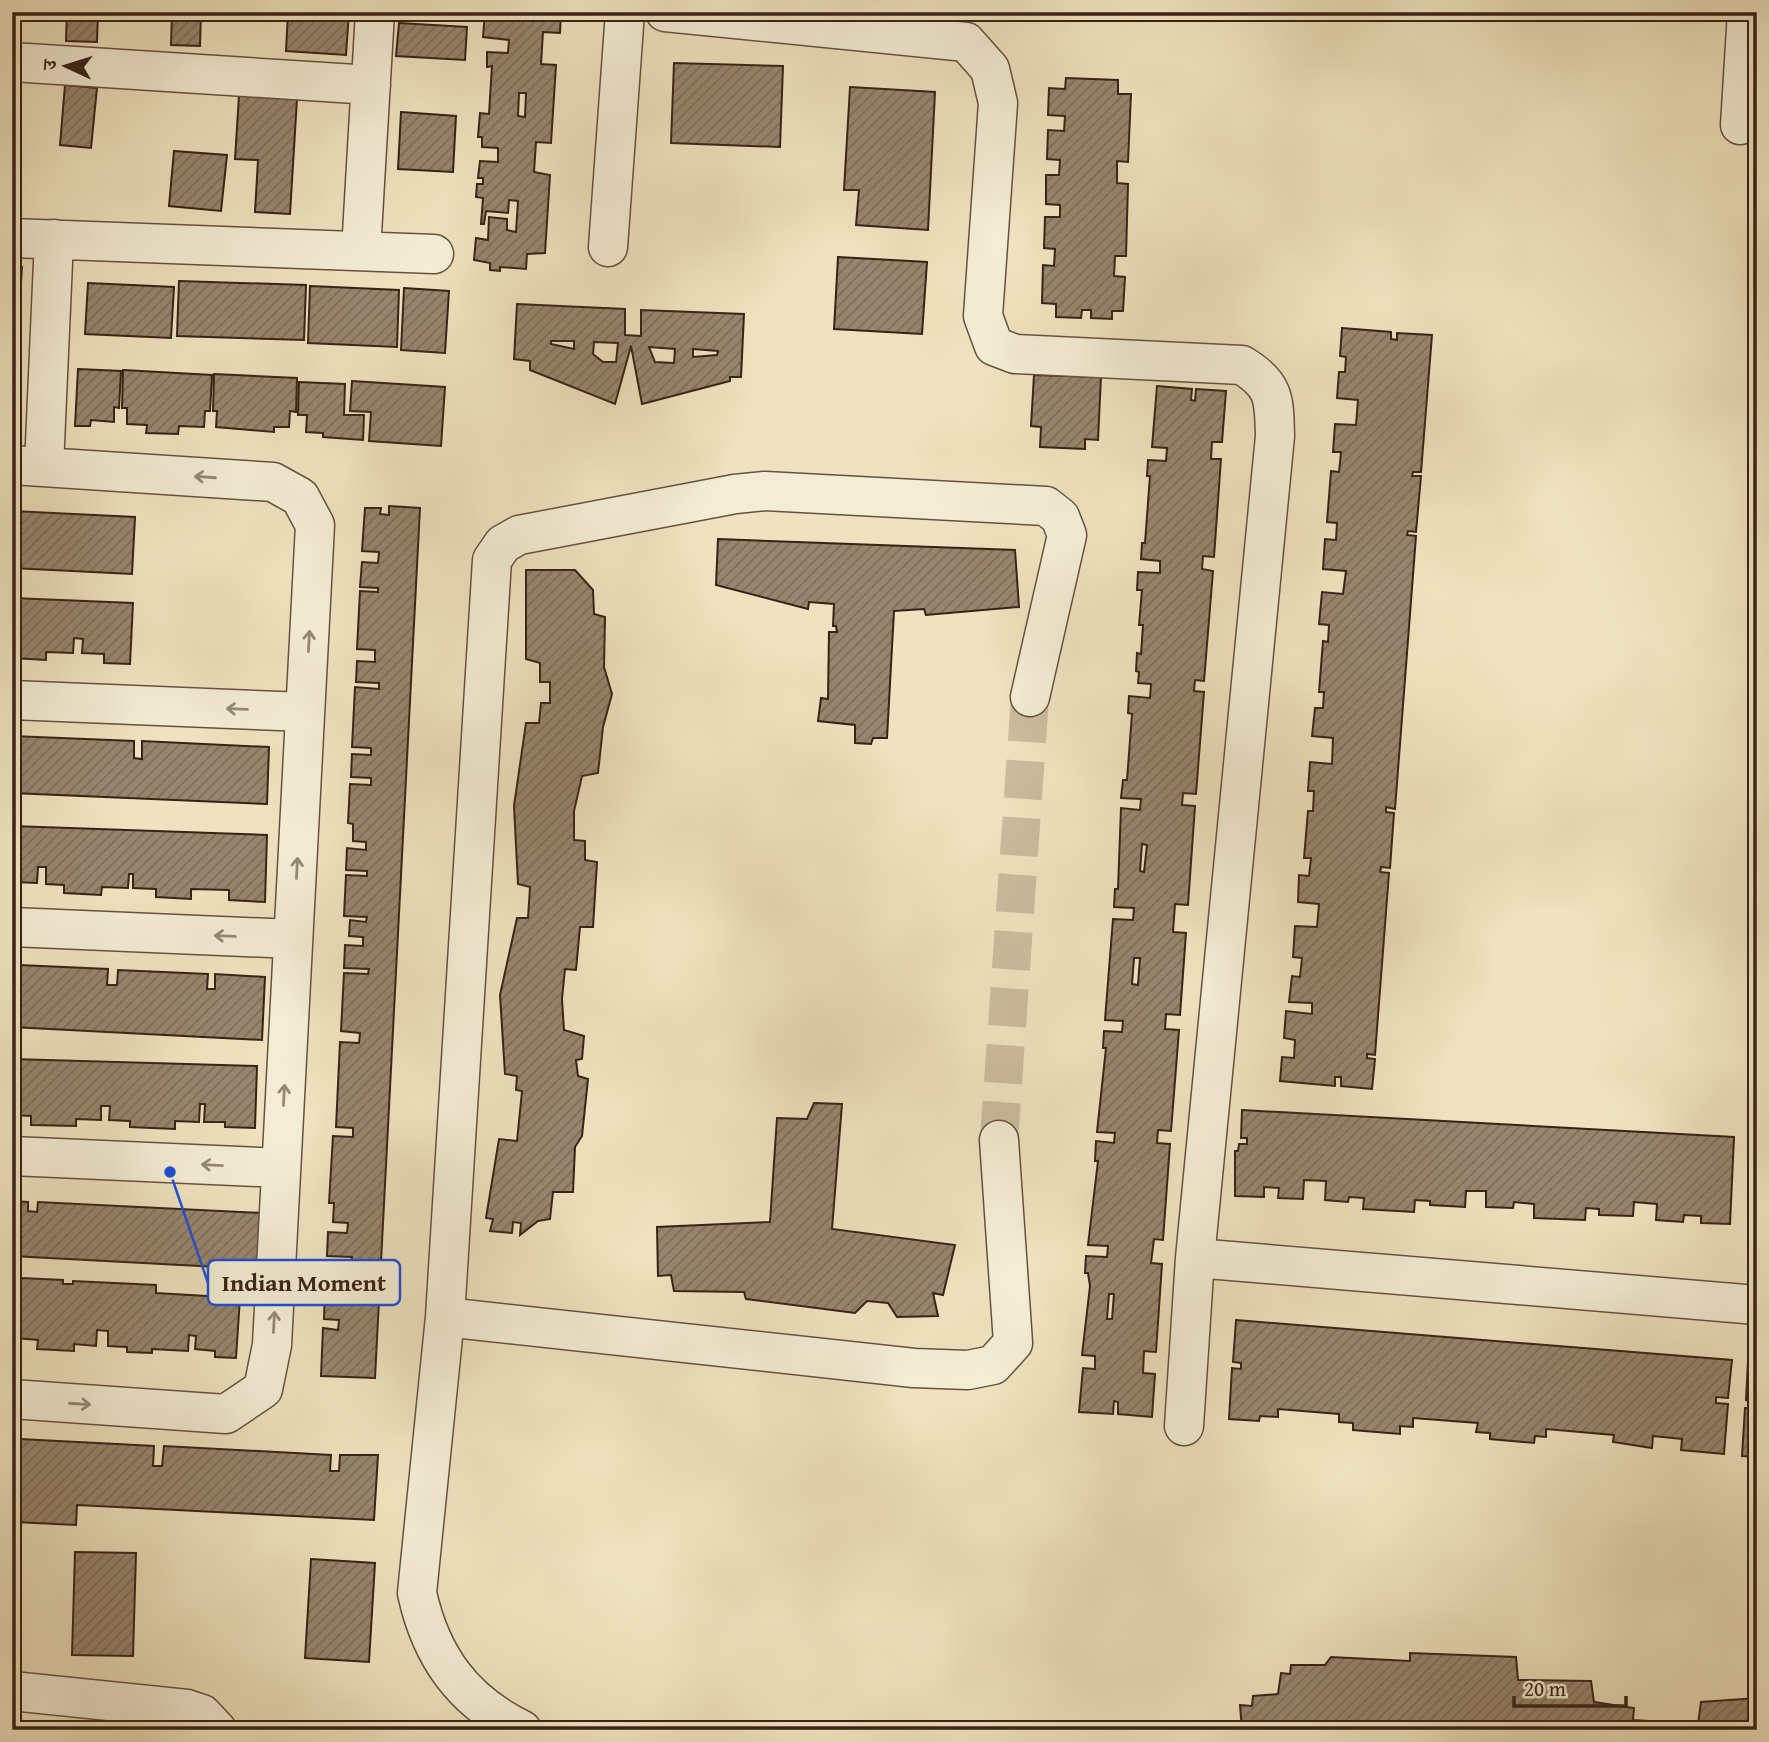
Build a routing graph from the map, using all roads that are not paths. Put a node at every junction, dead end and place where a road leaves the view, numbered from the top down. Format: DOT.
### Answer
graph roads {
  1 [pos="374,12"];
  2 [pos="625,12"];
  3 [pos="666,12"];
  4 [pos="1747,12"];
  5 [pos="12,62"];
  6 [pos="370,85"];
  7 [pos="1740,125"];
  8 [pos="12,238"];
  9 [pos="54,239"];
  10 [pos="608,247"];
  11 [pos="362,251"];
  12 [pos="434,254"];
  13 [pos="28,466"];
  14 [pos="1030,696"];
  15 [pos="12,700"];
  16 [pos="305,712"];
  17 [pos="12,927"];
  18 [pos="293,939"];
  19 [pos="999,1140"];
  20 [pos="12,1156"];
  21 [pos="281,1168"];
  22 [pos="1195,1258"];
  23 [pos="1757,1305"];
  24 [pos="445,1317"];
  25 [pos="12,1399"];
  26 [pos="1184,1426"];
  27 [pos="12,1691"];
  28 [pos="217,1730"];
  29 [pos="522,1730"];
  1 -- 6 [label="street"];
  2 -- 10 [label="street"];
  3 -- 22 [label="street"];
  4 -- 7 [label="street"];
  5 -- 6 [label="street"];
  6 -- 11 [label="street"];
  8 -- 9 [label="street"];
  9 -- 11 [label="street"];
  9 -- 13 [label="street"];
  11 -- 12 [label="street"];
  16 -- 13 [label="street, one-way"];
  14 -- 24 [label="street"];
  16 -- 15 [label="street, one-way"];
  18 -- 16 [label="street, one-way"];
  18 -- 17 [label="street, one-way"];
  21 -- 18 [label="street, one-way"];
  19 -- 24 [label="street"];
  21 -- 20 [label="street, one-way"];
  25 -- 21 [label="street, one-way"];
  22 -- 23 [label="street"];
  22 -- 26 [label="street"];
  24 -- 29 [label="street"];
  27 -- 28 [label="street"];
}
